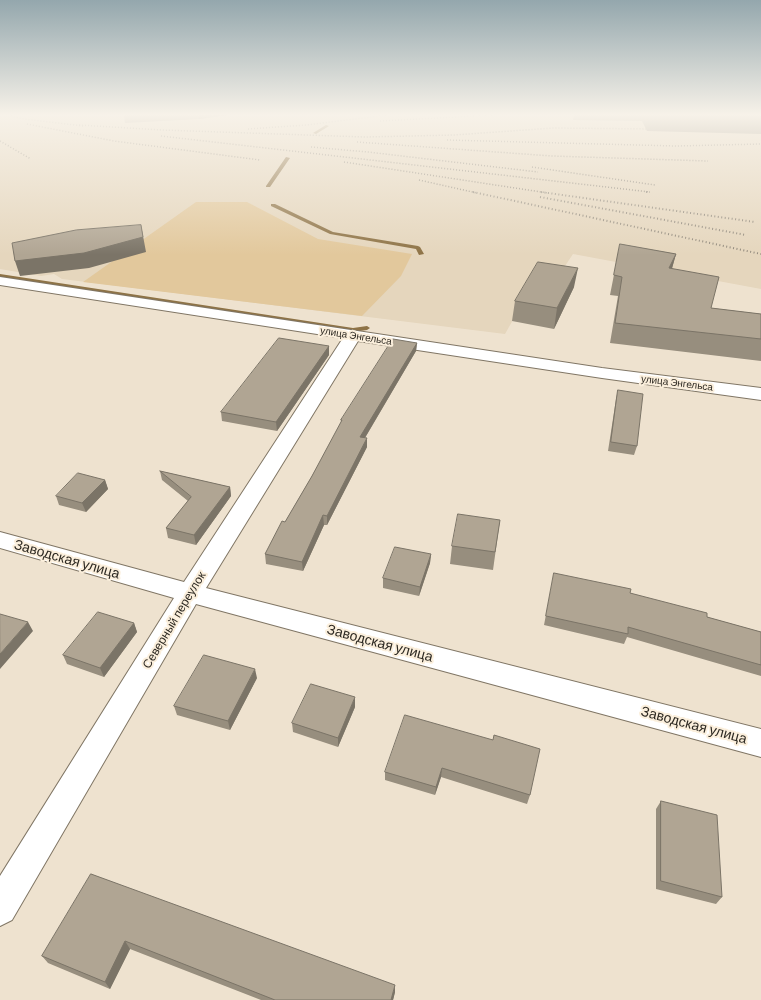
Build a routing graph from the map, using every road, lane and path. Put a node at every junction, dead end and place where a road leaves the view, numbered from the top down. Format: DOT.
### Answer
graph roads {
  1 [pos="0,281"];
  2 [pos="353,336"];
  3 [pos="761,394"];
  4 [pos="0,540"];
  5 [pos="190,594"];
  6 [pos="761,743"];
  7 [pos="0,908"];
  1 -- 2 [label="street, улица Энгельса"];
  2 -- 3 [label="street, улица Энгельса"];
  2 -- 5 [label="street, Северный переулок"];
  4 -- 5 [label="street, Заводская улица"];
  5 -- 6 [label="street, Заводская улица"];
  5 -- 7 [label="street, Северный переулок"];
}
